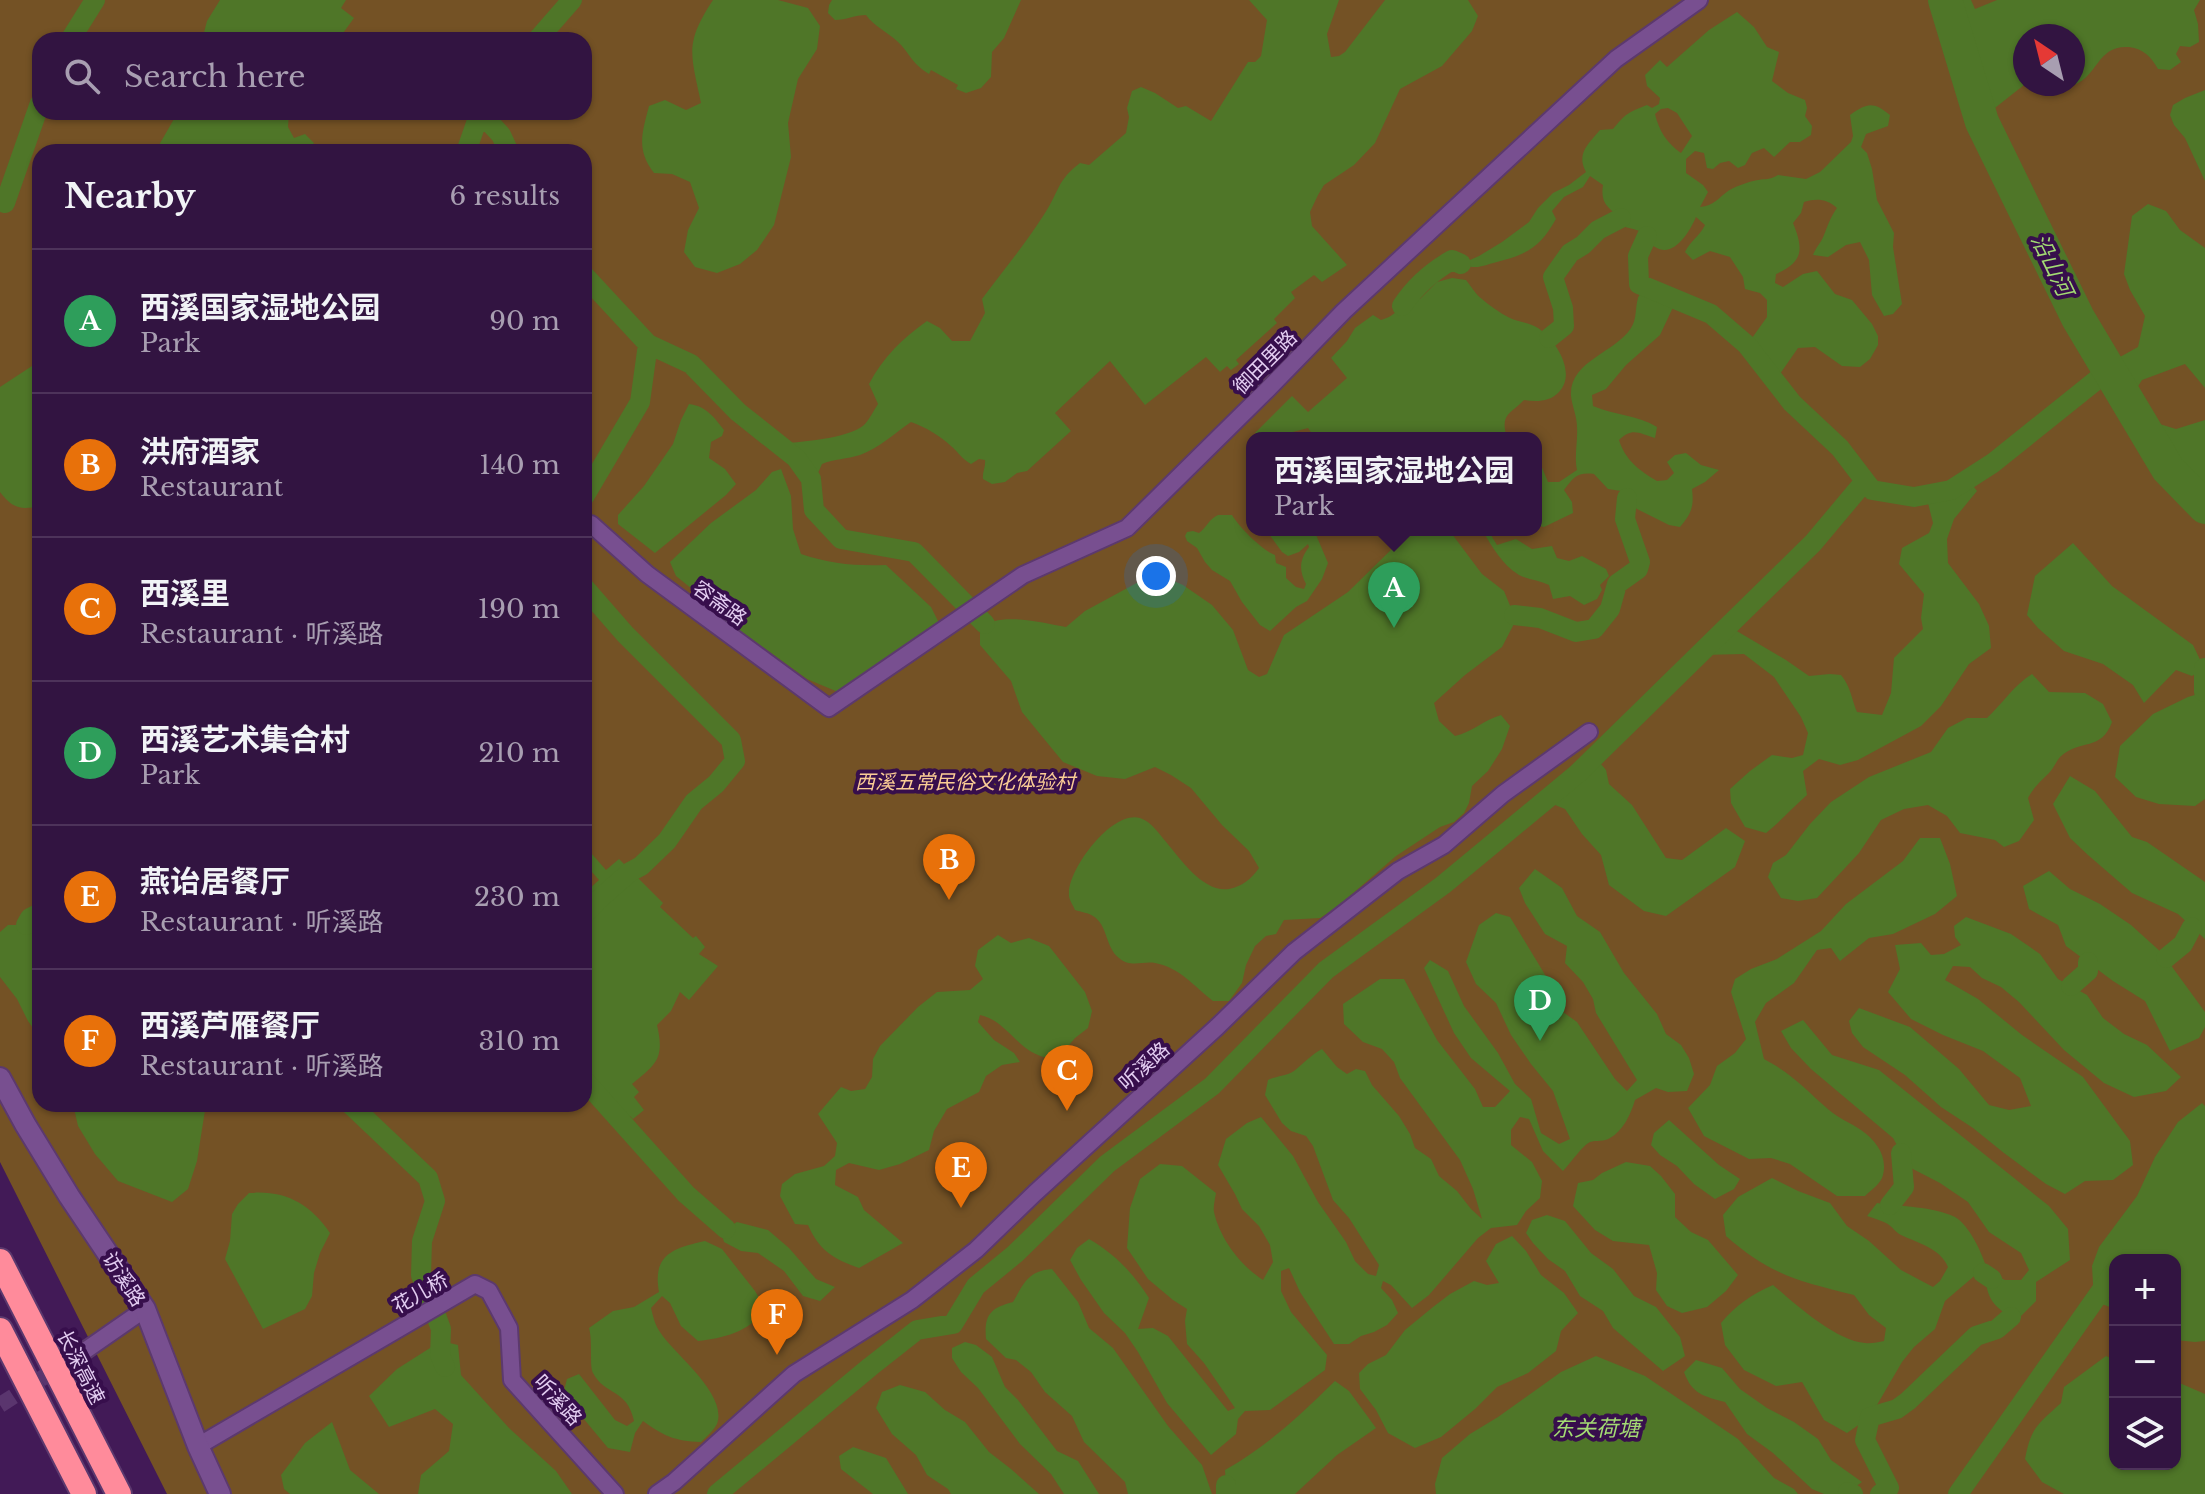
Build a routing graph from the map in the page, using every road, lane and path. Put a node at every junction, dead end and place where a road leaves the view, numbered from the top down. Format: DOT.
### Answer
graph roads {
  1 [pos="1699,0"];
  2 [pos="592,525"];
  3 [pos="829,708"];
  4 [pos="1589,732"];
  5 [pos="0,1078"];
  6 [pos="0,1261"];
  7 [pos="475,1284"];
  8 [pos="145,1309"];
  9 [pos="0,1330"];
  10 [pos="86,1350"];
  11 [pos="198,1446"];
  12 [pos="84,1494"];
  13 [pos="119,1494"];
  14 [pos="220,1494"];
  15 [pos="615,1494"];
  16 [pos="657,1494"];
  1 -- 3 [label="street, 御田里路"];
  2 -- 3 [label="street, 容斋路"];
  4 -- 16 [label="street, 听溪路"];
  5 -- 8 [label="street, 访溪路"];
  6 -- 13 [label="highway, 长深高速"];
  7 -- 11 [label="street, 花儿桥"];
  7 -- 15 [label="street, 听溪路"];
  8 -- 10 [label="street"];
  8 -- 11 [label="street, 访溪路"];
  9 -- 12 [label="highway"];
  11 -- 14 [label="street, 访溪路"];
}
